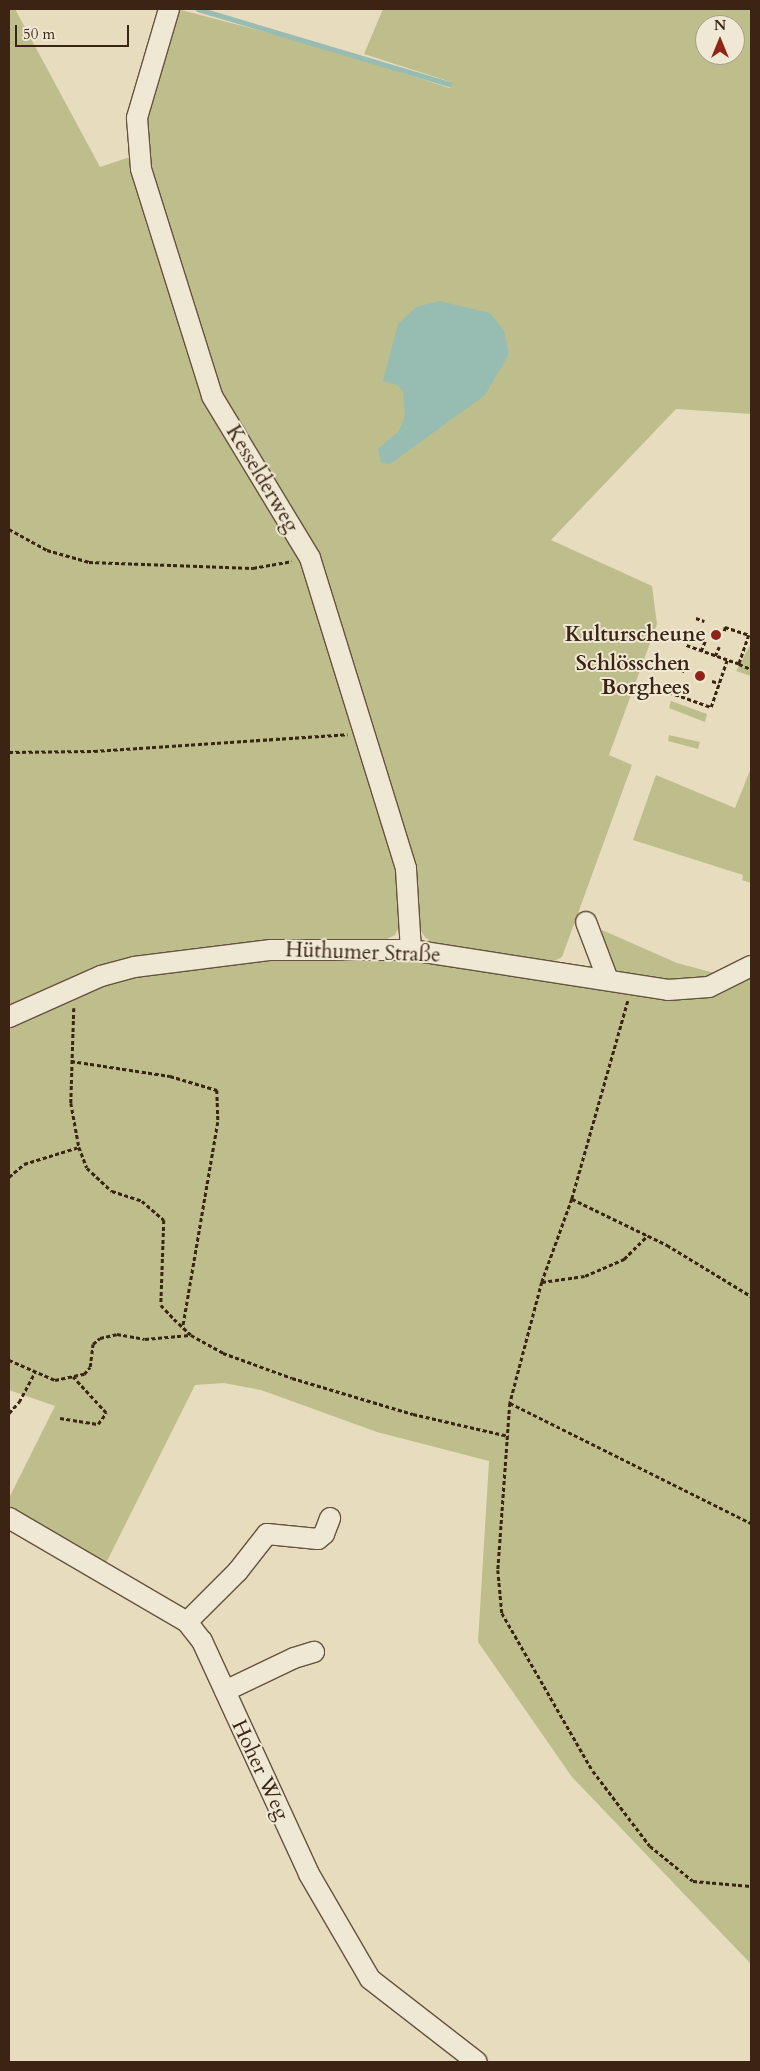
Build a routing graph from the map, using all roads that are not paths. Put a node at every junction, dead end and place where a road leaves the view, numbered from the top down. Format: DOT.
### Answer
graph roads {
  1 [pos="169,9"];
  2 [pos="586,922"];
  3 [pos="411,950"];
  4 [pos="751,966"];
  5 [pos="608,980"];
  6 [pos="9,1017"];
  7 [pos="9,1518"];
  8 [pos="330,1518"];
  9 [pos="187,1622"];
  10 [pos="314,1652"];
  11 [pos="225,1691"];
  12 [pos="477,2062"];
  1 -- 3 [label="street, Kesselderweg"];
  2 -- 5 [label="street"];
  3 -- 5 [label="street, Hüthumer Straße"];
  3 -- 6 [label="street, Hüthumer Straße"];
  4 -- 5 [label="street, Hüthumer Straße"];
  7 -- 9 [label="street, Hoher Weg"];
  8 -- 9 [label="street"];
  9 -- 11 [label="street, Hoher Weg"];
  10 -- 11 [label="street"];
  11 -- 12 [label="street, Hoher Weg"];
}
